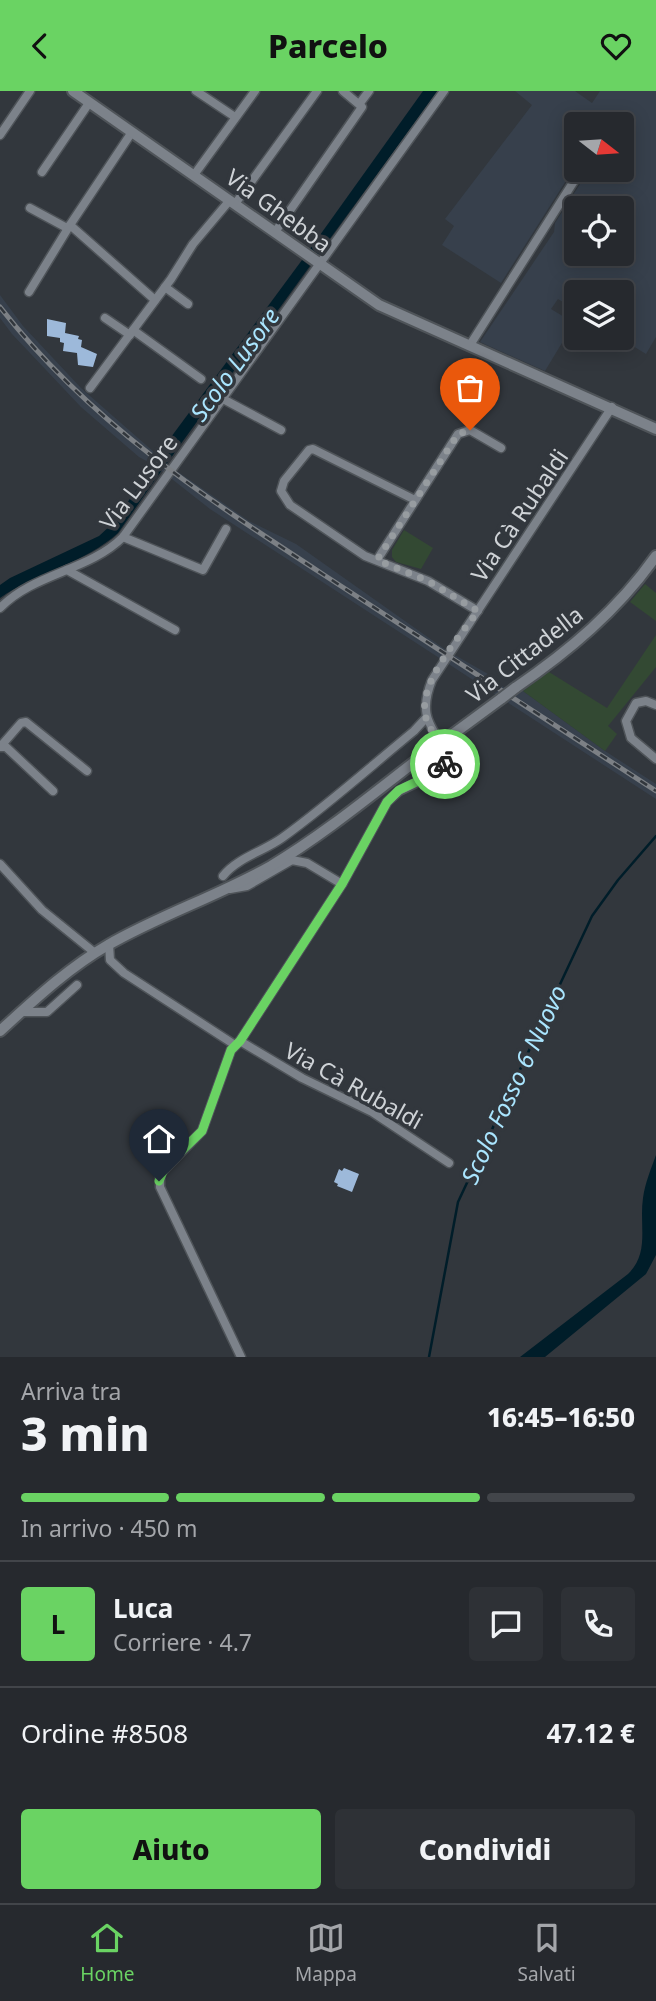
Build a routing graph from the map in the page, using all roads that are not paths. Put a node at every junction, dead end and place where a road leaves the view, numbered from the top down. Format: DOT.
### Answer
graph roads {
  1 [pos="30,91"];
  2 [pos="73,91"];
  3 [pos="196,91"];
  4 [pos="255,91"];
  5 [pos="317,91"];
  6 [pos="343,91"];
  7 [pos="369,91"];
  8 [pos="444,91"];
  9 [pos="89,103"];
  10 [pos="359,103"];
  11 [pos="236,117"];
  12 [pos="132,132"];
  13 [pos="0,135"];
  14 [pos="42,172"];
  15 [pos="194,175"];
  16 [pos="574,182"];
  17 [pos="233,202"];
  18 [pos="30,208"];
  19 [pos="69,226"];
  20 [pos="275,232"];
  21 [pos="319,264"];
  22 [pos="164,287"];
  23 [pos="29,292"];
  24 [pos="155,300"];
  25 [pos="188,304"];
  26 [pos="104,318"];
  27 [pos="132,332"];
  28 [pos="470,345"];
  29 [pos="201,379"];
  30 [pos="90,388"];
  31 [pos="223,399"];
  32 [pos="612,407"];
  33 [pos="656,429"];
  34 [pos="281,430"];
  35 [pos="501,448"];
  36 [pos="415,500"];
  37 [pos="226,529"];
  38 [pos="124,537"];
  39 [pos="656,556"];
  40 [pos="377,560"];
  41 [pos="66,570"];
  42 [pos="0,608"];
  43 [pos="478,611"];
  44 [pos="175,630"];
  45 [pos="656,705"];
  46 [pos="426,718"];
  47 [pos="0,747"];
  48 [pos="656,759"];
  49 [pos="87,771"];
  50 [pos="53,791"];
  51 [pos="310,839"];
  52 [pos="307,863"];
  53 [pos="0,864"];
  54 [pos="223,876"];
  55 [pos="342,884"];
  56 [pos="229,889"];
  57 [pos="109,944"];
  58 [pos="95,953"];
  59 [pos="77,985"];
  60 [pos="40,996"];
  61 [pos="50,1010"];
  62 [pos="21,1012"];
  63 [pos="0,1031"];
  64 [pos="237,1043"];
  65 [pos="449,1163"];
  66 [pos="241,1357"];
  1 -- 13 [label="street"];
  2 -- 9 [label="main road, Via Ghebba"];
  3 -- 11 [label="street"];
  4 -- 11 [label="street"];
  5 -- 17 [label="street"];
  6 -- 10 [label="street"];
  7 -- 10 [label="street"];
  8 -- 21 [label="street, Via Lusore"];
  9 -- 12 [label="main road, Via Ghebba"];
  9 -- 14 [label="street"];
  10 -- 20 [label="street"];
  11 -- 15 [label="street"];
  12 -- 15 [label="main road, Via Ghebba"];
  12 -- 19 [label="street"];
  15 -- 17 [label="main road, Via Ghebba"];
  16 -- 28 [label="street"];
  17 -- 20 [label="main road, Via Ghebba"];
  17 -- 22 [label="street"];
  18 -- 19 [label="street"];
  19 -- 23 [label="street"];
  19 -- 24 [label="street"];
  20 -- 21 [label="main road, Via Ghebba"];
  21 -- 28 [label="main road, Via Ghebba"];
  21 -- 31 [label="street, Via Lusore"];
  22 -- 24 [label="street"];
  22 -- 25 [label="street"];
  24 -- 27 [label="street"];
  26 -- 27 [label="street"];
  27 -- 29 [label="street"];
  27 -- 30 [label="street"];
  28 -- 32 [label="main road, Via Ghebba"];
  31 -- 34 [label="street"];
  31 -- 38 [label="street, Via Lusore"];
  32 -- 33 [label="main road, Via Ghebba"];
  32 -- 43 [label="street, Via Cà Rubaldi"];
  35 -- 36 [label="street"];
  36 -- 40 [label="street"];
  36 -- 40 [label="street"];
  37 -- 38 [label="street"];
  38 -- 41 [label="street, Via Lusore"];
  39 -- 51 [label="main road, Via Cittadella, bridge"];
  40 -- 43 [label="street"];
  41 -- 42 [label="street, Via Lusore"];
  41 -- 44 [label="street"];
  43 -- 46 [label="street, Via Cà Rubaldi"];
  45 -- 48 [label="street"];
  46 -- 54 [label="street"];
  46 -- 55 [label="street"];
  47 -- 49 [label="street"];
  47 -- 50 [label="street"];
  51 -- 52 [label="street"];
  51 -- 56 [label="main road, Via Cittadella"];
  52 -- 55 [label="street"];
  52 -- 56 [label="street"];
  53 -- 58 [label="street"];
  55 -- 64 [label="street"];
  56 -- 57 [label="main road, Via Cittadella"];
  57 -- 58 [label="main road, Via Cittadella"];
  57 -- 64 [label="street, Via Cà Rubaldi"];
  58 -- 60 [label="main road, Via Cittadella"];
  59 -- 61 [label="street"];
  60 -- 61 [label="street"];
  60 -- 62 [label="main road, Via Cittadella"];
  61 -- 62 [label="street"];
  62 -- 63 [label="main road, Via Cittadella"];
  64 -- 65 [label="street, Via Cà Rubaldi"];
  64 -- 66 [label="street"];
}
